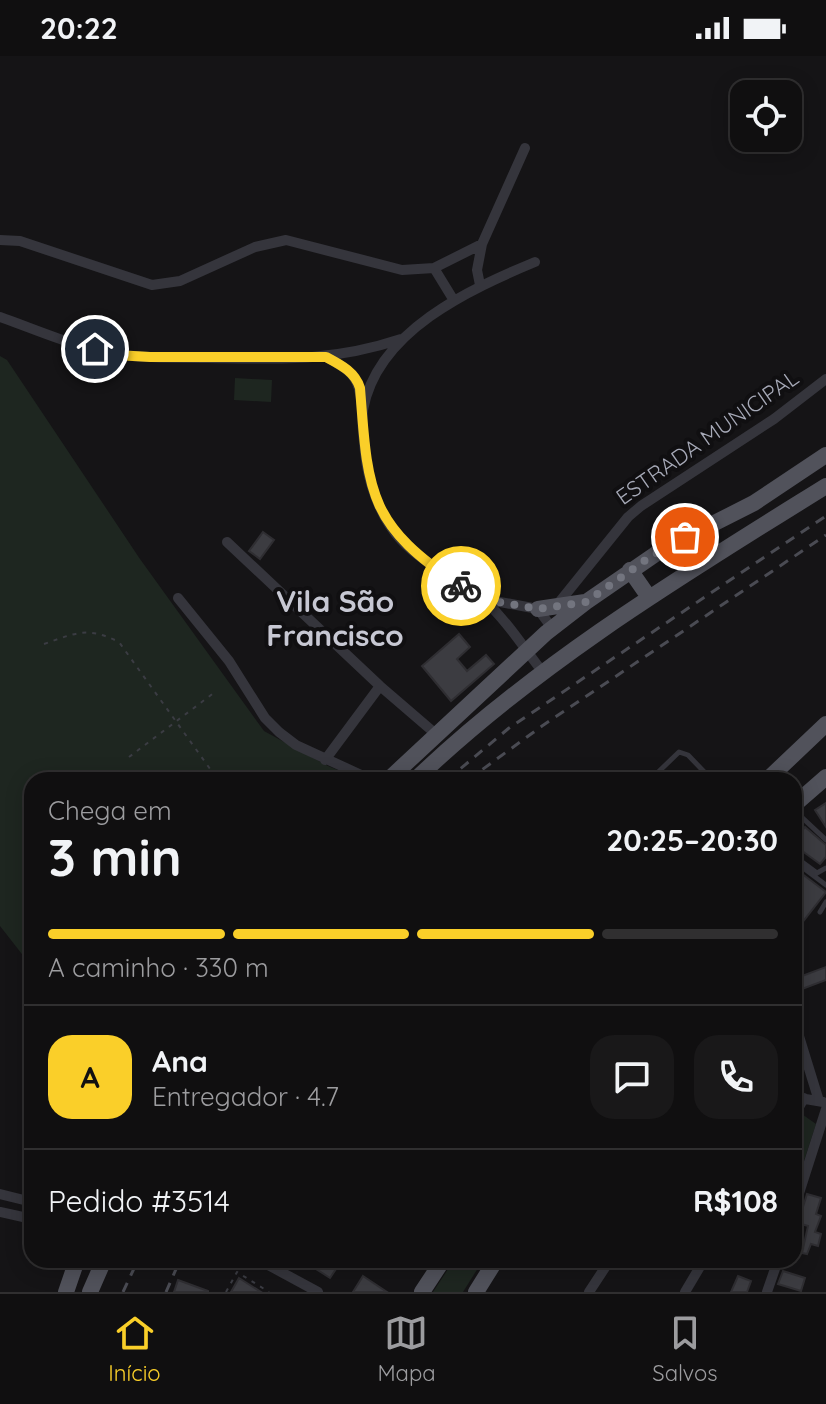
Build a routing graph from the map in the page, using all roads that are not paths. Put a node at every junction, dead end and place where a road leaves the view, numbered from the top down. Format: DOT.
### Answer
graph roads {
  1 [pos="525,148"];
  2 [pos="0,240"];
  3 [pos="482,244"];
  4 [pos="535,262"];
  5 [pos="434,268"];
  6 [pos="480,285"];
  7 [pos="453,299"];
  8 [pos="0,317"];
  9 [pos="401,339"];
  10 [pos="326,357"];
  11 [pos="826,379"];
  12 [pos="363,413"];
  13 [pos="826,455"];
  14 [pos="826,486"];
  15 [pos="772,520"];
  16 [pos="227,542"];
  17 [pos="630,570"];
  18 [pos="646,593"];
  19 [pos="178,598"];
  20 [pos="482,599"];
  21 [pos="586,602"];
  22 [pos="556,607"];
  23 [pos="538,609"];
  24 [pos="549,631"];
  25 [pos="599,633"];
  26 [pos="527,652"];
  27 [pos="547,668"];
  28 [pos="380,686"];
  29 [pos="826,724"];
  30 [pos="437,735"];
  31 [pos="325,760"];
  32 [pos="353,772"];
  33 [pos="397,772"];
  34 [pos="424,772"];
  35 [pos="658,772"];
  36 [pos="704,772"];
  37 [pos="775,772"];
  38 [pos="826,777"];
  39 [pos="802,800"];
  40 [pos="802,816"];
  41 [pos="826,840"];
  42 [pos="802,863"];
  43 [pos="802,865"];
  44 [pos="826,868"];
  45 [pos="826,885"];
  46 [pos="826,902"];
  47 [pos="820,912"];
  48 [pos="802,1043"];
  49 [pos="802,1099"];
  50 [pos="824,1105"];
  51 [pos="802,1181"];
  52 [pos="0,1194"];
  53 [pos="24,1200"];
  54 [pos="0,1212"];
  55 [pos="24,1217"];
  56 [pos="74,1268"];
  57 [pos="100,1268"];
  58 [pos="274,1268"];
  59 [pos="283,1268"];
  60 [pos="438,1268"];
  61 [pos="491,1268"];
  62 [pos="605,1268"];
  63 [pos="699,1268"];
  64 [pos="775,1268"];
  65 [pos="281,1272"];
  66 [pos="66,1292"];
  67 [pos="90,1292"];
  68 [pos="318,1292"];
  69 [pos="422,1292"];
  70 [pos="476,1292"];
  71 [pos="589,1292"];
  72 [pos="685,1292"];
  73 [pos="767,1292"];
  1 -- 3 [label="street"];
  2 -- 5 [label="street"];
  3 -- 5 [label="street"];
  3 -- 6 [label="street"];
  4 -- 6 [label="street"];
  5 -- 7 [label="street"];
  6 -- 7 [label="street"];
  7 -- 9 [label="street"];
  8 -- 10 [label="street"];
  9 -- 10 [label="street"];
  9 -- 12 [label="street"];
  10 -- 12 [label="street"];
  11 -- 22 [label="street, ESTRADA MUNICIPAL"];
  12 -- 20 [label="street"];
  13 -- 17 [label="main road"];
  14 -- 15 [label="main road"];
  15 -- 18 [label="main road"];
  15 -- 25 [label="main road"];
  16 -- 28 [label="street"];
  17 -- 18 [label="main road"];
  17 -- 21 [label="main road"];
  18 -- 25 [label="main road"];
  19 -- 31 [label="street"];
  20 -- 23 [label="street"];
  20 -- 26 [label="street"];
  21 -- 22 [label="main road"];
  21 -- 24 [label="main road"];
  22 -- 23 [label="main road"];
  23 -- 24 [label="street"];
  24 -- 26 [label="main road"];
  24 -- 27 [label="main road"];
  25 -- 27 [label="main road"];
  26 -- 27 [label="street"];
  26 -- 30 [label="main road"];
  27 -- 34 [label="main road"];
  28 -- 30 [label="street"];
  28 -- 31 [label="street"];
  29 -- 37 [label="main road"];
  30 -- 33 [label="main road"];
  31 -- 32 [label="street"];
  35 -- 36 [label="lane"];
  38 -- 39 [label="main road"];
  40 -- 41 [label="lane"];
  42 -- 44 [label="lane"];
  43 -- 45 [label="lane"];
  46 -- 47 [label="lane"];
  48 -- 50 [label="street"];
  49 -- 50 [label="street"];
  50 -- 51 [label="street"];
  52 -- 53 [label="street"];
  54 -- 55 [label="street"];
  56 -- 66 [label="main road"];
  57 -- 67 [label="main road"];
  58 -- 65 [label="street"];
  59 -- 65 [label="street"];
  60 -- 69 [label="main road"];
  61 -- 70 [label="main road"];
  62 -- 71 [label="street"];
  63 -- 72 [label="street"];
  64 -- 73 [label="street"];
  65 -- 68 [label="street"];
}
